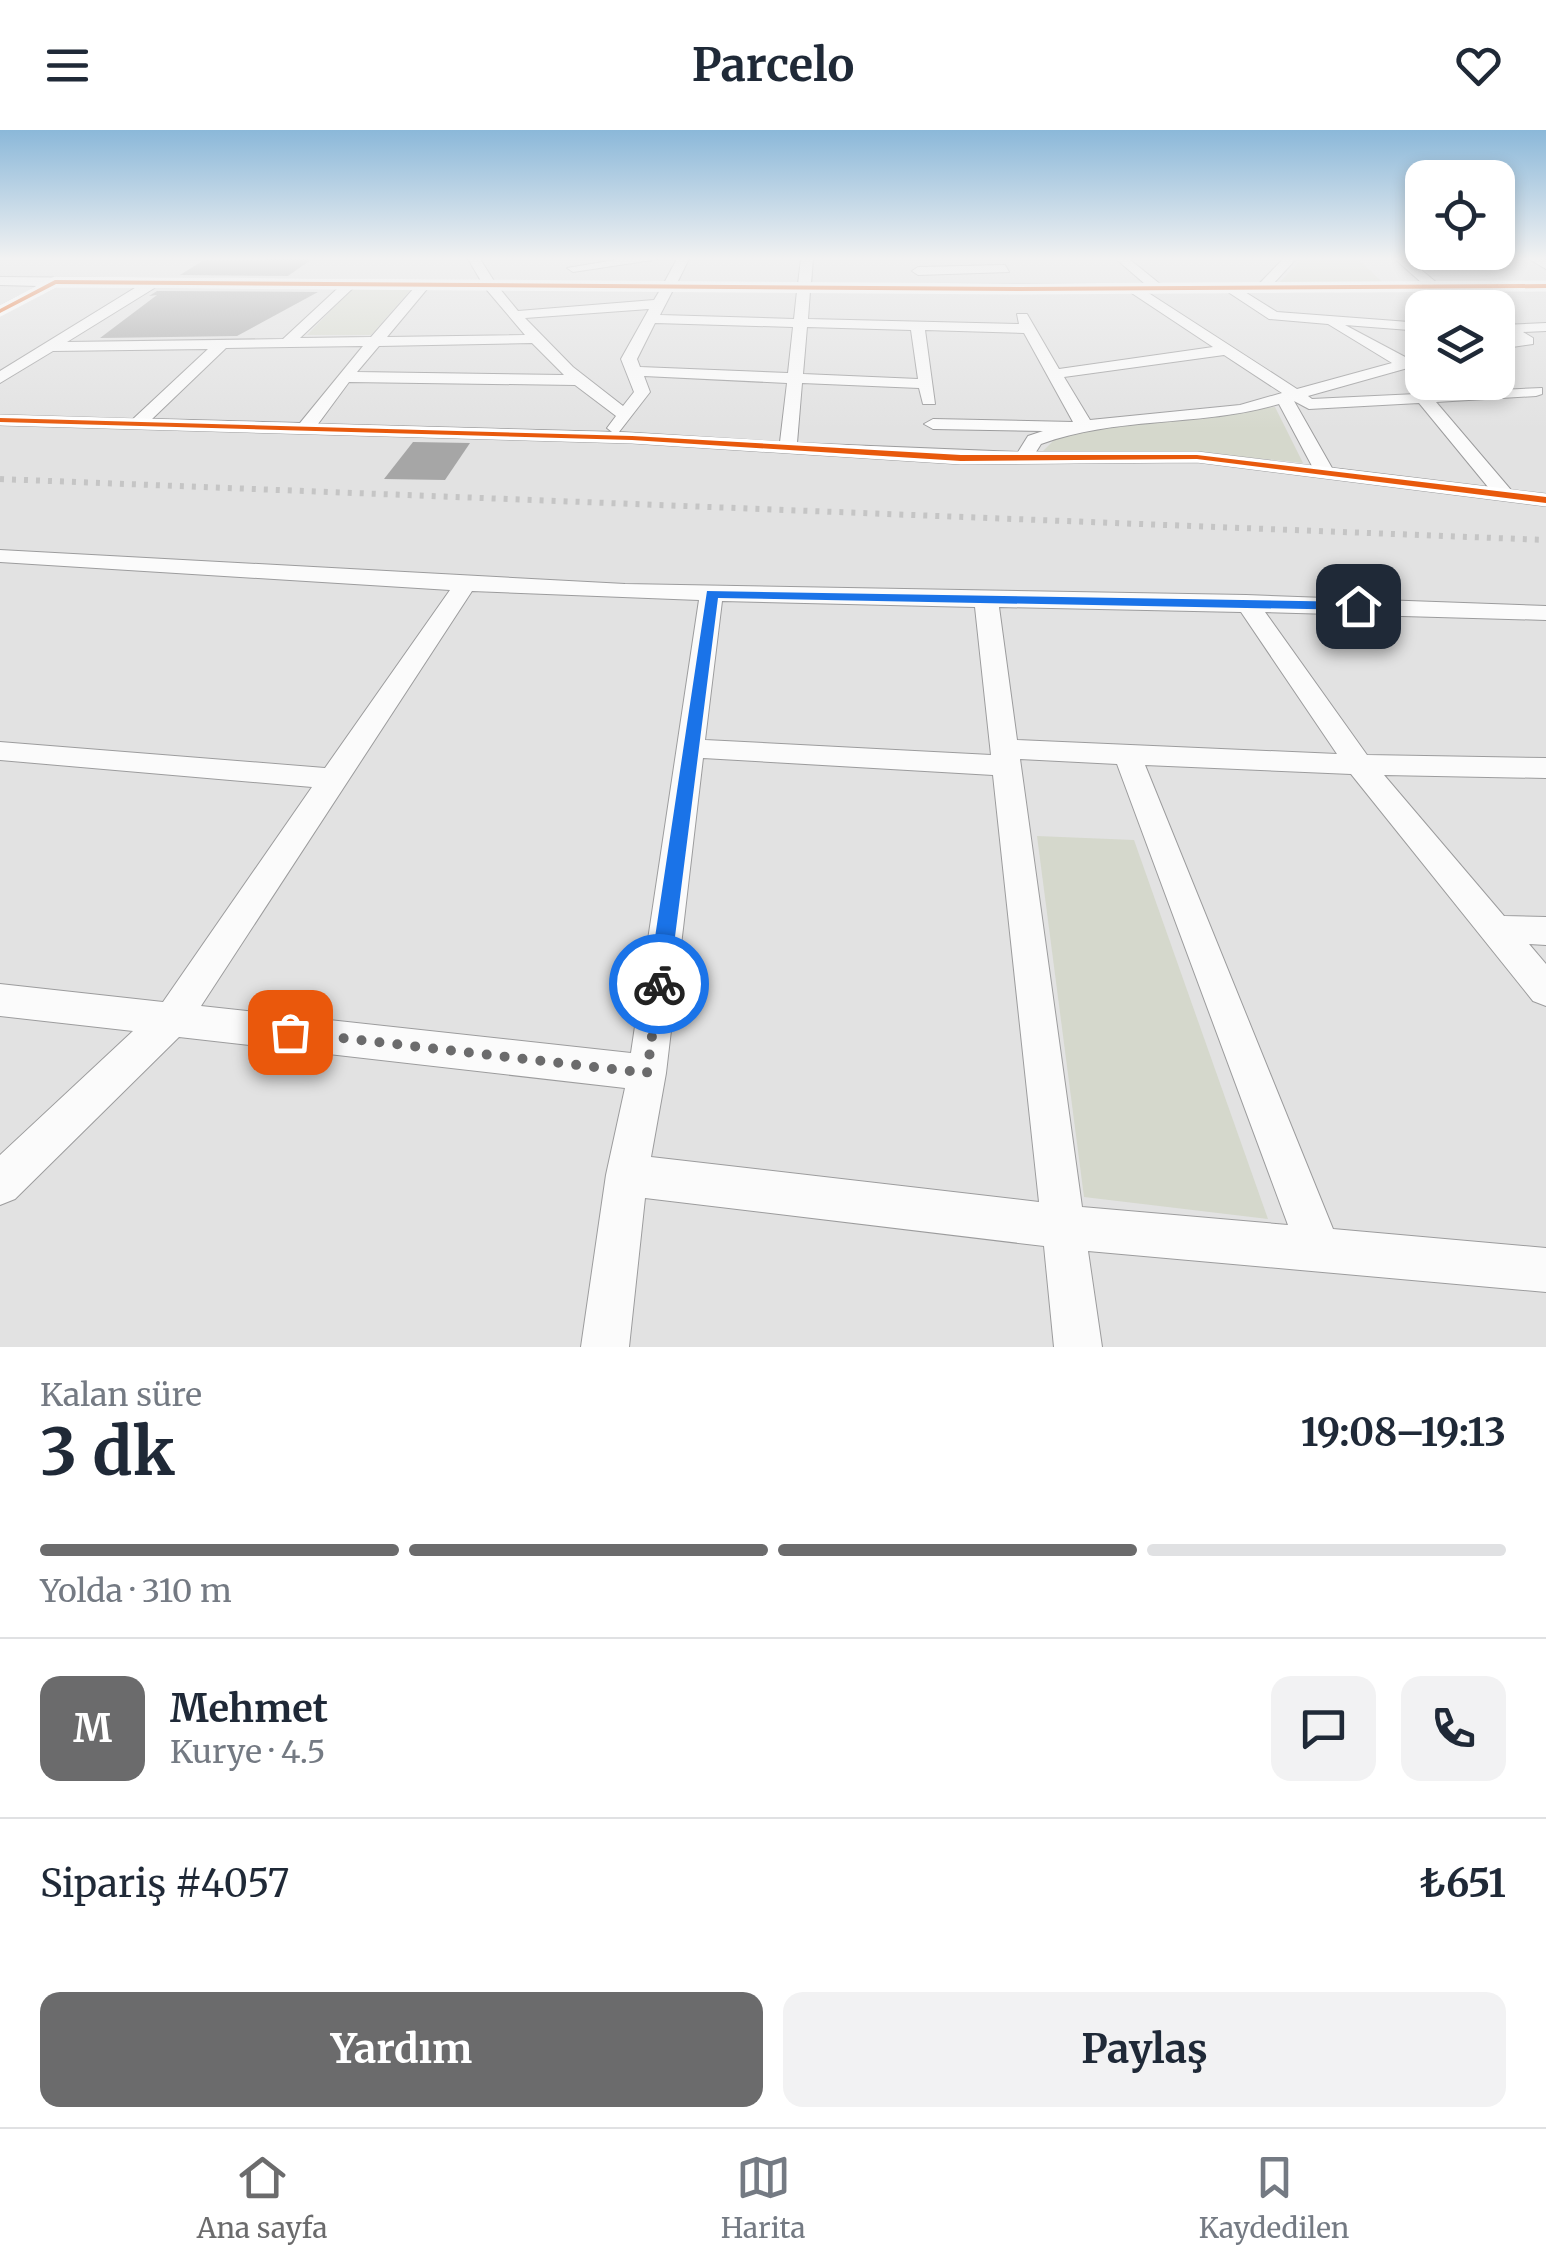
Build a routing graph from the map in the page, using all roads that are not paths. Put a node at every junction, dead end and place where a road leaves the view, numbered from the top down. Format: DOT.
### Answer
graph roads {
  1 [pos="100,316"];
  2 [pos="314,316"];
  3 [pos="397,316"];
  4 [pos="515,316"];
  5 [pos="653,316"];
  6 [pos="711,316"];
  7 [pos="803,316"];
  8 [pos="1024,316"];
  9 [pos="1174,316"];
  10 [pos="1274,316"];
  11 [pos="1324,320"];
  12 [pos="802,322"];
  13 [pos="1405,325"];
  14 [pos="916,326"];
  15 [pos="1515,326"];
  16 [pos="1546,328"];
  17 [pos="1030,330"];
  18 [pos="1515,333"];
  19 [pos="533,339"];
  20 [pos="1528,341"];
  21 [pos="1515,343"];
  22 [pos="286,344"];
  23 [pos="374,344"];
  24 [pos="221,345"];
  25 [pos="50,347"];
  26 [pos="1225,350"];
  27 [pos="1546,351"];
  28 [pos="1405,358"];
  29 [pos="1405,365"];
  30 [pos="634,371"];
  31 [pos="1054,374"];
  32 [pos="345,377"];
  33 [pos="0,378"];
  34 [pos="796,378"];
  35 [pos="576,380"];
  36 [pos="1515,380"];
  37 [pos="926,384"];
  38 [pos="1541,394"];
  39 [pos="1515,395"];
  40 [pos="1290,398"];
  41 [pos="1405,399"];
  42 [pos="1426,400"];
  43 [pos="624,414"];
  44 [pos="0,420"];
  45 [pos="137,424"];
  46 [pos="933,424"];
  47 [pos="1077,426"];
  48 [pos="305,429"];
  49 [pos="611,438"];
  50 [pos="788,448"];
  51 [pos="938,456"];
  52 [pos="1024,458"];
  53 [pos="1325,472"];
  54 [pos="1506,496"];
  55 [pos="1546,500"];
  56 [pos="0,556"];
  57 [pos="465,584"];
  58 [pos="712,594"];
  59 [pos="986,600"];
  60 [pos="1246,602"];
  61 [pos="1546,612"];
  62 [pos="688,748"];
  63 [pos="0,751"];
  64 [pos="1127,754"];
  65 [pos="1006,758"];
  66 [pos="1359,765"];
  67 [pos="1546,768"];
  68 [pos="333,779"];
  69 [pos="1495,929"];
  70 [pos="1546,931"];
  71 [pos="1546,990"];
  72 [pos="0,1000"];
  73 [pos="172,1019"];
  74 [pos="647,1073"];
  75 [pos="627,1175"];
  76 [pos="0,1184"];
  77 [pos="1063,1227"];
  78 [pos="1319,1250"];
  79 [pos="1546,1270"];
  80 [pos="605,1347"];
  81 [pos="1078,1347"];
  1 -- 25 [label="street"];
  2 -- 22 [label="street"];
  3 -- 23 [label="street"];
  4 -- 19 [label="street"];
  5 -- 30 [label="street"];
  6 -- 12 [label="street"];
  7 -- 12 [label="street"];
  8 -- 17 [label="street"];
  9 -- 26 [label="street"];
  10 -- 11 [label="street"];
  11 -- 13 [label="street"];
  11 -- 28 [label="street"];
  12 -- 14 [label="street"];
  12 -- 34 [label="street"];
  14 -- 17 [label="street"];
  14 -- 37 [label="street"];
  15 -- 16 [label="street"];
  17 -- 31 [label="street"];
  18 -- 20 [label="street"];
  19 -- 23 [label="street"];
  19 -- 35 [label="street"];
  20 -- 21 [label="street"];
  20 -- 27 [label="street"];
  22 -- 23 [label="street"];
  22 -- 24 [label="street"];
  23 -- 32 [label="street"];
  24 -- 25 [label="street"];
  24 -- 45 [label="street"];
  25 -- 33 [label="street"];
  26 -- 31 [label="street"];
  26 -- 40 [label="street"];
  29 -- 40 [label="street"];
  30 -- 34 [label="street"];
  30 -- 43 [label="street"];
  31 -- 47 [label="street"];
  32 -- 35 [label="street"];
  32 -- 48 [label="street"];
  34 -- 37 [label="street"];
  34 -- 50 [label="street"];
  35 -- 43 [label="street"];
  36 -- 38 [label="street"];
  37 -- 46 [label="street"];
  38 -- 39 [label="street"];
  40 -- 41 [label="street"];
  40 -- 47 [label="street"];
  40 -- 53 [label="street"];
  42 -- 54 [label="street"];
  43 -- 49 [label="street"];
  44 -- 45 [label="street"];
  45 -- 48 [label="street"];
  46 -- 47 [label="street"];
  46 -- 51 [label="street"];
  47 -- 52 [label="street"];
  48 -- 49 [label="street"];
  49 -- 50 [label="street"];
  50 -- 51 [label="street"];
  51 -- 52 [label="street"];
  52 -- 53 [label="street"];
  53 -- 54 [label="street"];
  54 -- 55 [label="street"];
  56 -- 57 [label="street"];
  57 -- 58 [label="street"];
  57 -- 68 [label="street"];
  58 -- 59 [label="street"];
  58 -- 62 [label="street"];
  59 -- 60 [label="street"];
  59 -- 65 [label="street"];
  60 -- 61 [label="street"];
  60 -- 66 [label="street"];
  62 -- 65 [label="street"];
  62 -- 74 [label="street"];
  63 -- 68 [label="street"];
  64 -- 65 [label="street"];
  64 -- 66 [label="street"];
  64 -- 78 [label="street"];
  65 -- 77 [label="street"];
  66 -- 67 [label="street"];
  66 -- 69 [label="street"];
  68 -- 73 [label="street"];
  69 -- 70 [label="street"];
  69 -- 71 [label="street"];
  72 -- 73 [label="street"];
  73 -- 74 [label="street"];
  73 -- 76 [label="street"];
  74 -- 75 [label="street"];
  75 -- 77 [label="street"];
  75 -- 80 [label="street"];
  77 -- 78 [label="street"];
  77 -- 81 [label="street"];
  78 -- 79 [label="street"];
}
